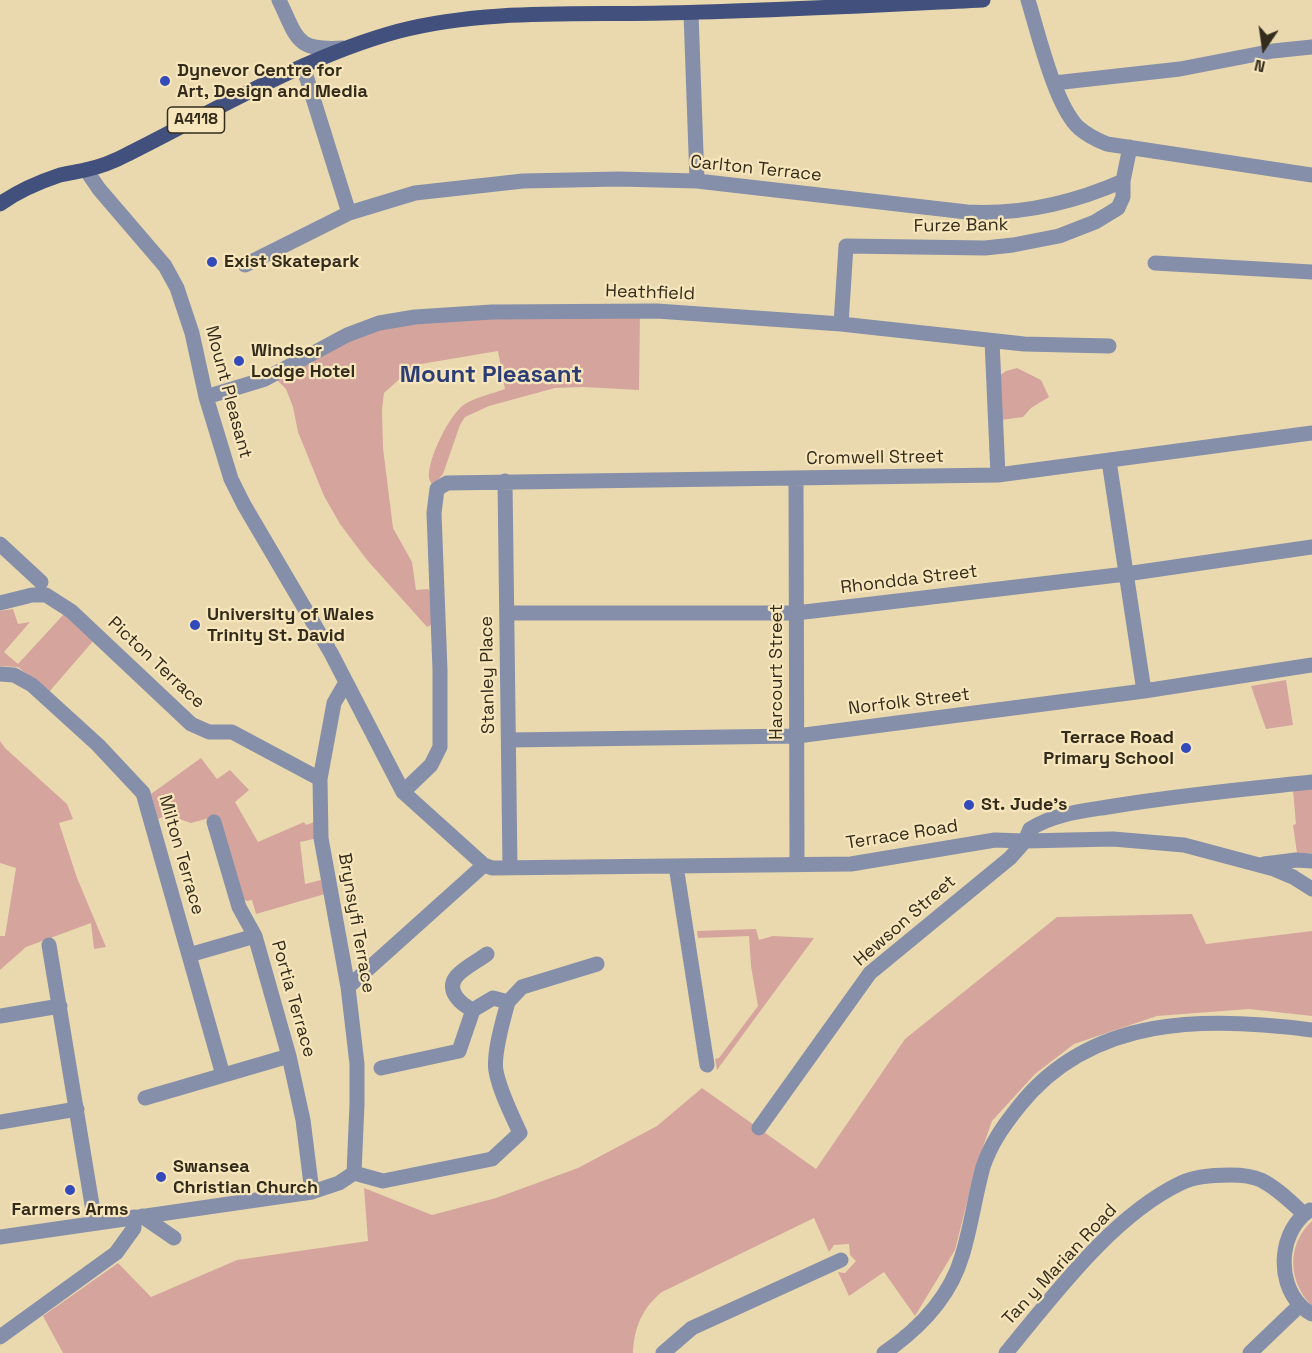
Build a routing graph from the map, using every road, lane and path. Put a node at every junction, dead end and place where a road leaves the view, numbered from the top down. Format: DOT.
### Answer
graph roads {
  1 [pos="279,0"];
  2 [pos="982,0"];
  3 [pos="1028,0"];
  4 [pos="614,7"];
  5 [pos="692,13"];
  6 [pos="1312,47"];
  7 [pos="346,48"];
  8 [pos="303,66"];
  9 [pos="1054,83"];
  10 [pos="1130,147"];
  11 [pos="86,170"];
  12 [pos="1312,175"];
  13 [pos="697,181"];
  14 [pos="1123,181"];
  15 [pos="0,204"];
  16 [pos="349,213"];
  17 [pos="1155,263"];
  18 [pos="245,265"];
  19 [pos="1312,272"];
  20 [pos="841,324"];
  21 [pos="992,341"];
  22 [pos="1109,346"];
  23 [pos="206,397"];
  24 [pos="1312,433"];
  25 [pos="1109,461"];
  26 [pos="998,475"];
  27 [pos="796,479"];
  28 [pos="505,481"];
  29 [pos="0,544"];
  30 [pos="1312,547"];
  31 [pos="1126,574"];
  32 [pos="41,582"];
  33 [pos="0,603"];
  34 [pos="507,613"];
  35 [pos="796,613"];
  36 [pos="1312,665"];
  37 [pos="0,674"];
  38 [pos="345,684"];
  39 [pos="1144,691"];
  40 [pos="796,736"];
  41 [pos="509,740"];
  42 [pos="320,779"];
  43 [pos="1312,782"];
  44 [pos="403,792"];
  45 [pos="214,822"];
  46 [pos="1026,841"];
  47 [pos="1312,861"];
  48 [pos="796,864"];
  49 [pos="1258,864"];
  50 [pos="484,865"];
  51 [pos="676,866"];
  52 [pos="510,867"];
  53 [pos="1312,889"];
  54 [pos="255,936"];
  55 [pos="49,945"];
  56 [pos="487,954"];
  57 [pos="189,955"];
  58 [pos="597,964"];
  59 [pos="348,987"];
  60 [pos="507,1002"];
  61 [pos="60,1006"];
  62 [pos="473,1010"];
  63 [pos="0,1016"];
  64 [pos="1312,1030"];
  65 [pos="290,1056"];
  66 [pos="707,1065"];
  67 [pos="381,1068"];
  68 [pos="223,1076"];
  69 [pos="145,1098"];
  70 [pos="77,1109"];
  71 [pos="0,1122"];
  72 [pos="759,1128"];
  73 [pos="354,1173"];
  74 [pos="312,1192"];
  75 [pos="1308,1212"];
  76 [pos="138,1217"];
  77 [pos="95,1223"];
  78 [pos="0,1236"];
  79 [pos="174,1238"];
  80 [pos="841,1260"];
  81 [pos="1306,1310"];
  82 [pos="0,1337"];
  83 [pos="663,1353"];
  84 [pos="884,1353"];
  85 [pos="1006,1353"];
  86 [pos="1250,1353"];
  1 -- 7 [label="street"];
  2 -- 5 [label="main road, A4118"];
  3 -- 9 [label="street"];
  4 -- 5 [label="main road, A4118"];
  4 -- 7 [label="main road, A4118"];
  5 -- 13 [label="street"];
  6 -- 9 [label="street"];
  7 -- 8 [label="main road, A4118"];
  8 -- 11 [label="main road, A4118"];
  8 -- 16 [label="street"];
  9 -- 10 [label="street"];
  10 -- 12 [label="street"];
  10 -- 14 [label="street"];
  11 -- 15 [label="main road, A4118"];
  11 -- 23 [label="street, Mount Pleasant"];
  13 -- 14 [label="street, Carlton Terrace"];
  13 -- 16 [label="street, Carlton Terrace"];
  14 -- 20 [label="street, Furze Bank"];
  16 -- 18 [label="street, Carlton Terrace"];
  17 -- 19 [label="street"];
  20 -- 21 [label="street, Heathfield"];
  20 -- 23 [label="street, Heathfield"];
  21 -- 22 [label="street, Heathfield"];
  21 -- 26 [label="street"];
  23 -- 38 [label="street, Mount Pleasant"];
  24 -- 25 [label="street, Cromwell Street"];
  25 -- 26 [label="street, Cromwell Street"];
  25 -- 31 [label="street"];
  26 -- 27 [label="street, Cromwell Street"];
  27 -- 28 [label="street, Cromwell Street"];
  27 -- 35 [label="street, Harcourt Street"];
  28 -- 34 [label="street, Stanley Place"];
  28 -- 44 [label="street, Cromwell Street"];
  29 -- 32 [label="street"];
  30 -- 31 [label="street, Rhondda Street"];
  31 -- 35 [label="street, Rhondda Street"];
  31 -- 39 [label="street"];
  33 -- 42 [label="street, Picton Terrace"];
  34 -- 35 [label="street, Rhondda Street"];
  34 -- 41 [label="street, Stanley Place"];
  35 -- 40 [label="street, Harcourt Street"];
  36 -- 39 [label="street, Norfolk Street"];
  37 -- 57 [label="street, Milton Terrace"];
  38 -- 42 [label="street, Brynsyfi Terrace"];
  38 -- 44 [label="street, Mount Pleasant"];
  39 -- 40 [label="street, Norfolk Street"];
  40 -- 41 [label="street, Norfolk Street"];
  40 -- 48 [label="street, Harcourt Street"];
  41 -- 52 [label="street, Stanley Place"];
  42 -- 59 [label="street, Brynsyfi Terrace"];
  43 -- 46 [label="street"];
  44 -- 50 [label="street, Mount Pleasant"];
  45 -- 54 [label="street, Portia Terrace"];
  46 -- 48 [label="street, Terrace Road"];
  46 -- 49 [label="street, Terrace Road"];
  46 -- 72 [label="street, Hewson Street"];
  47 -- 49 [label="street"];
  48 -- 51 [label="street, Terrace Road"];
  49 -- 53 [label="street"];
  50 -- 52 [label="street, Terrace Road"];
  50 -- 59 [label="street"];
  51 -- 52 [label="street, Terrace Road"];
  51 -- 66 [label="street"];
  54 -- 57 [label="street"];
  54 -- 65 [label="street, Portia Terrace"];
  55 -- 61 [label="street"];
  56 -- 62 [label="street"];
  57 -- 68 [label="street, Milton Terrace"];
  58 -- 60 [label="street"];
  59 -- 73 [label="street, Brynsyfi Terrace"];
  60 -- 62 [label="street"];
  60 -- 73 [label="street"];
  61 -- 63 [label="street"];
  61 -- 70 [label="street"];
  62 -- 67 [label="street"];
  64 -- 84 [label="street"];
  65 -- 68 [label="street"];
  65 -- 74 [label="street, Portia Terrace"];
  68 -- 69 [label="street"];
  70 -- 71 [label="street"];
  70 -- 77 [label="street"];
  73 -- 74 [label="street"];
  74 -- 76 [label="street"];
  75 -- 81 [label="street"];
  75 -- 85 [label="street, Tan y Marian Road"];
  76 -- 77 [label="street"];
  76 -- 79 [label="street"];
  76 -- 82 [label="street"];
  77 -- 78 [label="street"];
  80 -- 83 [label="street"];
  81 -- 86 [label="street"];
}
